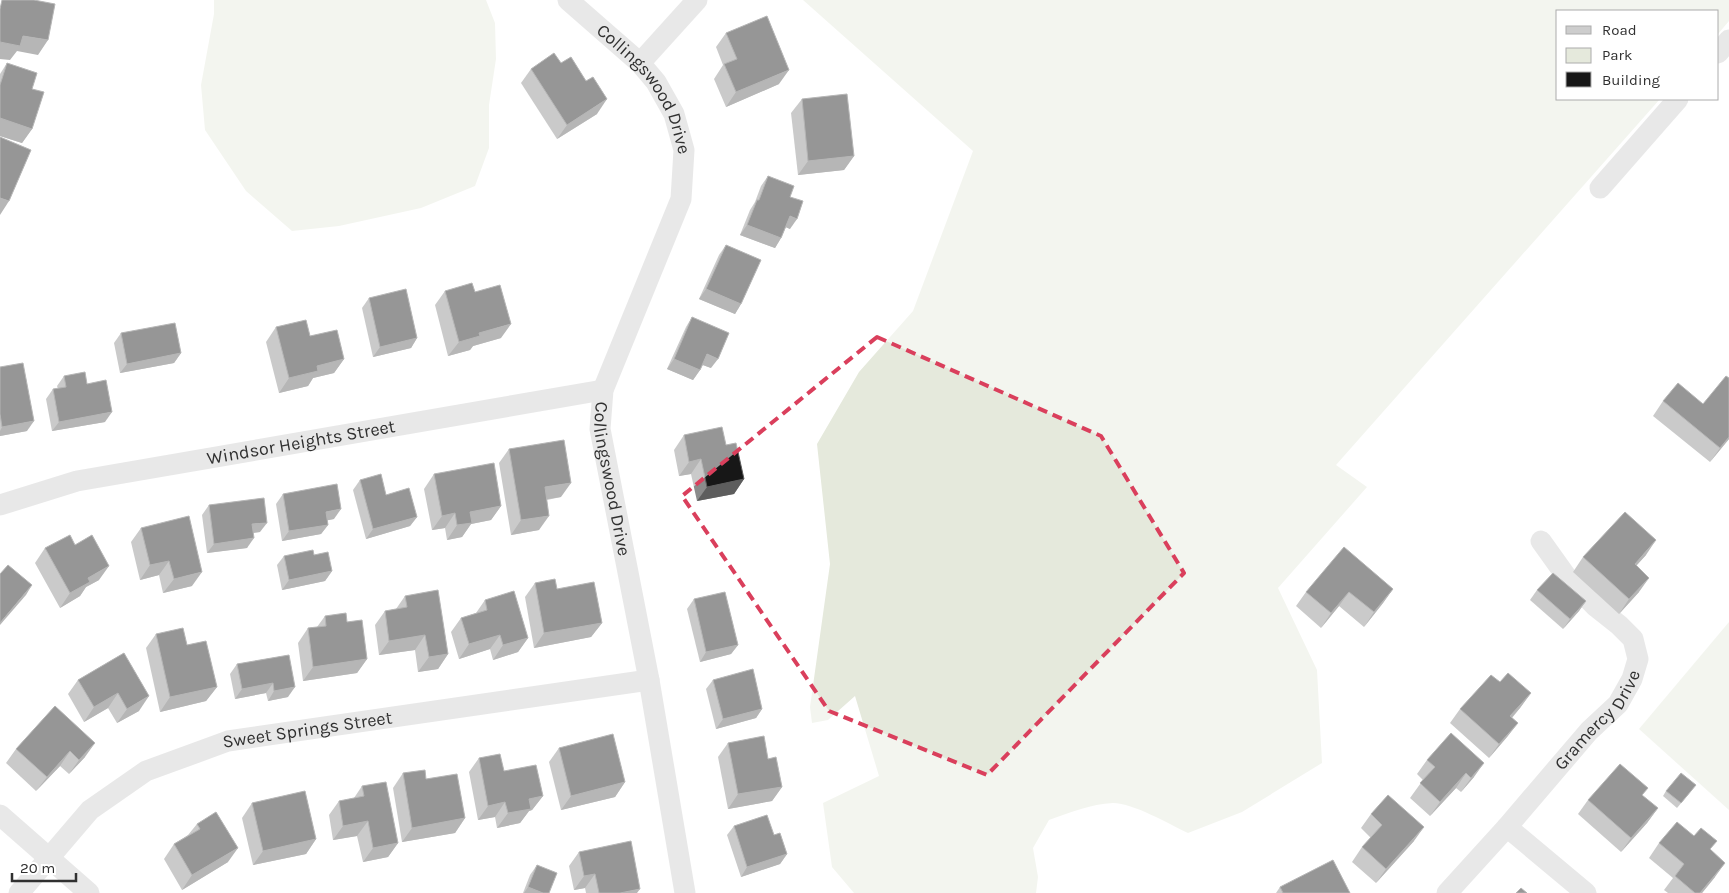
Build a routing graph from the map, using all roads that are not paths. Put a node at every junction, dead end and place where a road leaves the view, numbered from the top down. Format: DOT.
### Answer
graph roads {
  1 [pos="568,0"];
  2 [pos="697,0"];
  3 [pos="1729,40"];
  4 [pos="1719,52"];
  5 [pos="640,63"];
  6 [pos="1677,100"];
  7 [pos="1600,188"];
  8 [pos="603,390"];
  9 [pos="0,505"];
  10 [pos="1541,540"];
  11 [pos="649,680"];
  12 [pos="0,815"];
  13 [pos="1507,827"];
  14 [pos="49,858"];
  15 [pos="19,893"];
  16 [pos="89,893"];
  17 [pos="685,893"];
  18 [pos="1447,893"];
  19 [pos="1586,893"];
  1 -- 5 [label="street, Collingswood Drive"];
  2 -- 5 [label="street"];
  3 -- 4 [label="street"];
  5 -- 8 [label="street, Collingswood Drive"];
  6 -- 7 [label="street"];
  8 -- 9 [label="street, Windsor Heights Street"];
  8 -- 11 [label="street, Collingswood Drive"];
  10 -- 13 [label="street, Gramercy Drive"];
  11 -- 14 [label="street, Sweet Springs Street"];
  11 -- 17 [label="street, Collingswood Drive"];
  12 -- 14 [label="street"];
  13 -- 18 [label="street, Gramercy Drive"];
  13 -- 19 [label="street"];
  14 -- 15 [label="street, Sweet Springs Street"];
  14 -- 16 [label="street"];
}
